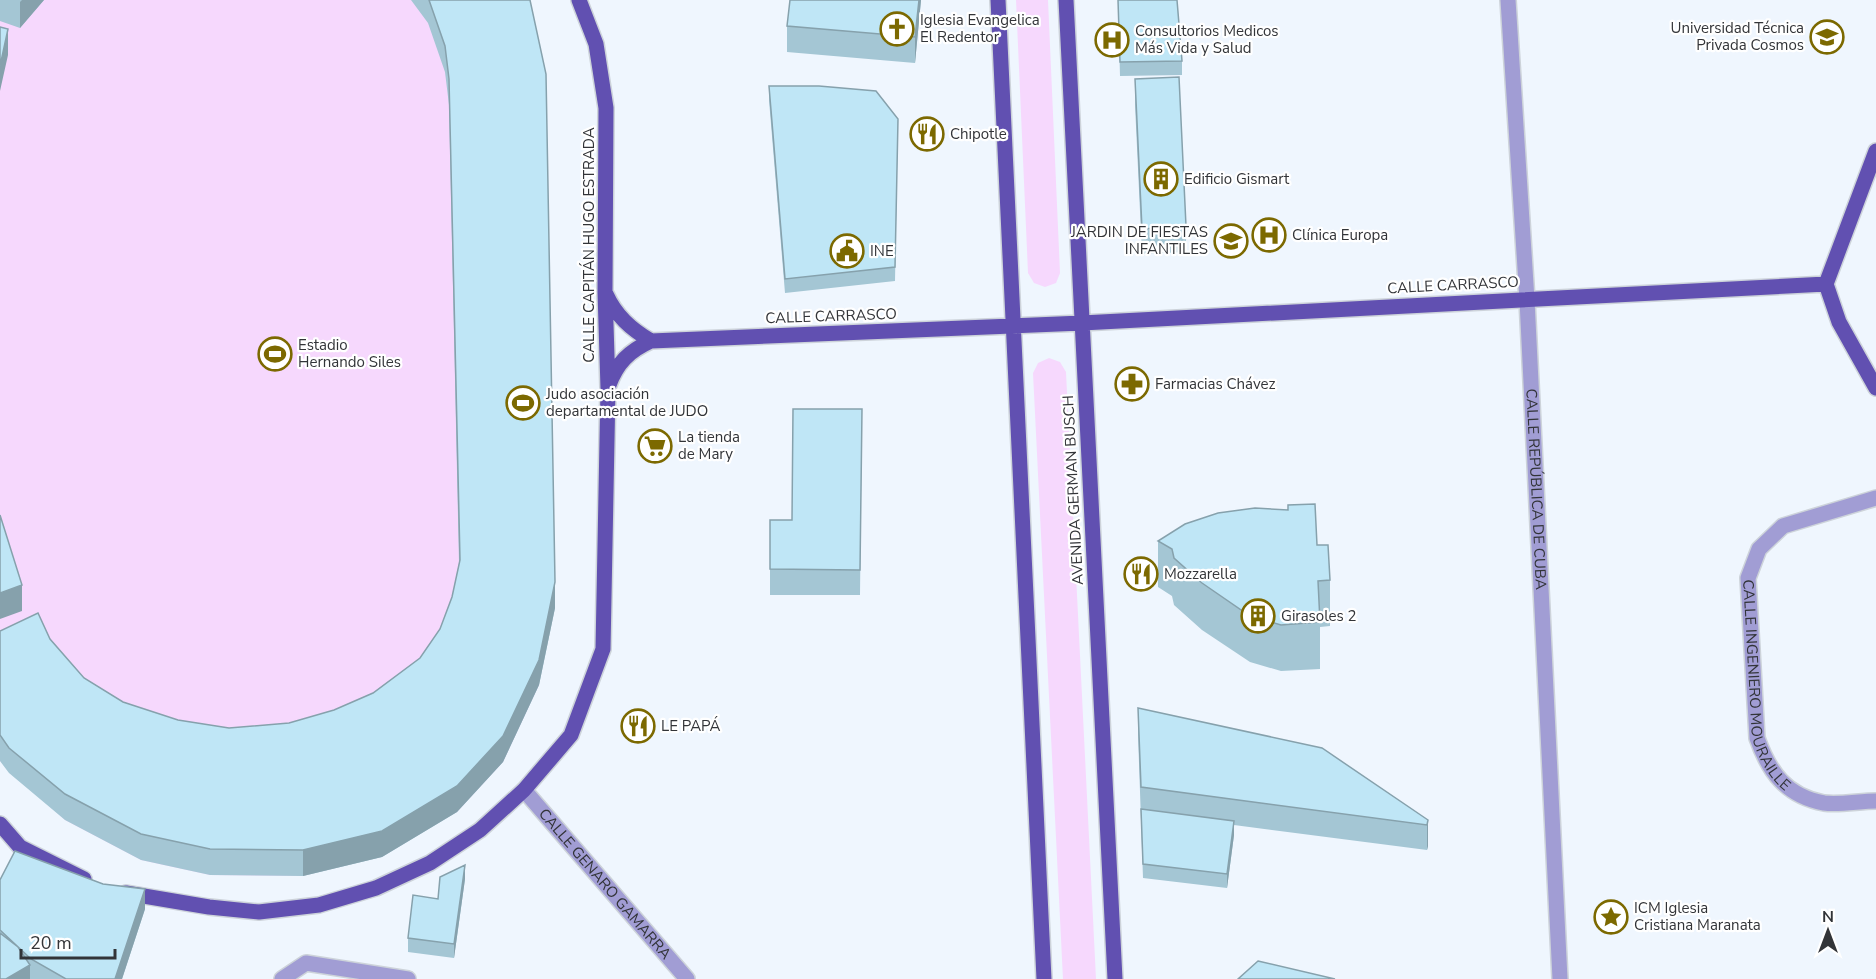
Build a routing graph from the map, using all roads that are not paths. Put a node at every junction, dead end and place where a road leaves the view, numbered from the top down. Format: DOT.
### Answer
graph roads {
  1 [pos="579,0"];
  2 [pos="998,0"];
  3 [pos="1066,0"];
  4 [pos="1508,0"];
  5 [pos="1876,151"];
  6 [pos="1826,284"];
  7 [pos="605,292"];
  8 [pos="1527,300"];
  9 [pos="1082,323"];
  10 [pos="1013,326"];
  11 [pos="651,341"];
  12 [pos="608,388"];
  13 [pos="1876,388"];
  14 [pos="1876,498"];
  15 [pos="524,790"];
  16 [pos="1876,801"];
  17 [pos="0,824"];
  18 [pos="282,979"];
  19 [pos="408,979"];
  20 [pos="687,979"];
  21 [pos="1044,979"];
  22 [pos="1115,979"];
  23 [pos="1560,979"];
  1 -- 7 [label="main road, CALLE CAPITÁN HUGO ESTRADA"];
  2 -- 10 [label="main road"];
  3 -- 9 [label="main road, AVENIDA GERMAN BUSCH"];
  4 -- 8 [label="street, CALLE REPÚBLICA DE CUBA"];
  5 -- 6 [label="main road"];
  6 -- 8 [label="main road, CALLE CARRASCO"];
  6 -- 13 [label="main road"];
  7 -- 11 [label="main road"];
  7 -- 12 [label="main road, CALLE CAPITÁN HUGO ESTRADA"];
  8 -- 9 [label="main road, CALLE CARRASCO"];
  8 -- 23 [label="street, CALLE REPÚBLICA DE CUBA"];
  9 -- 10 [label="main road, CALLE CARRASCO"];
  9 -- 22 [label="main road, AVENIDA GERMAN BUSCH"];
  10 -- 11 [label="main road, CALLE CARRASCO"];
  10 -- 21 [label="main road"];
  11 -- 12 [label="main road, CALLE CARRASCO"];
  12 -- 15 [label="main road, CALLE CAPITÁN HUGO ESTRADA"];
  14 -- 16 [label="street, CALLE INGENIERO MOURAILLE"];
  15 -- 17 [label="main road, CALLE CAPITÁN HUGO ESTRADA"];
  15 -- 20 [label="street, CALLE GENARO GAMARRA"];
  18 -- 19 [label="street"];
}
